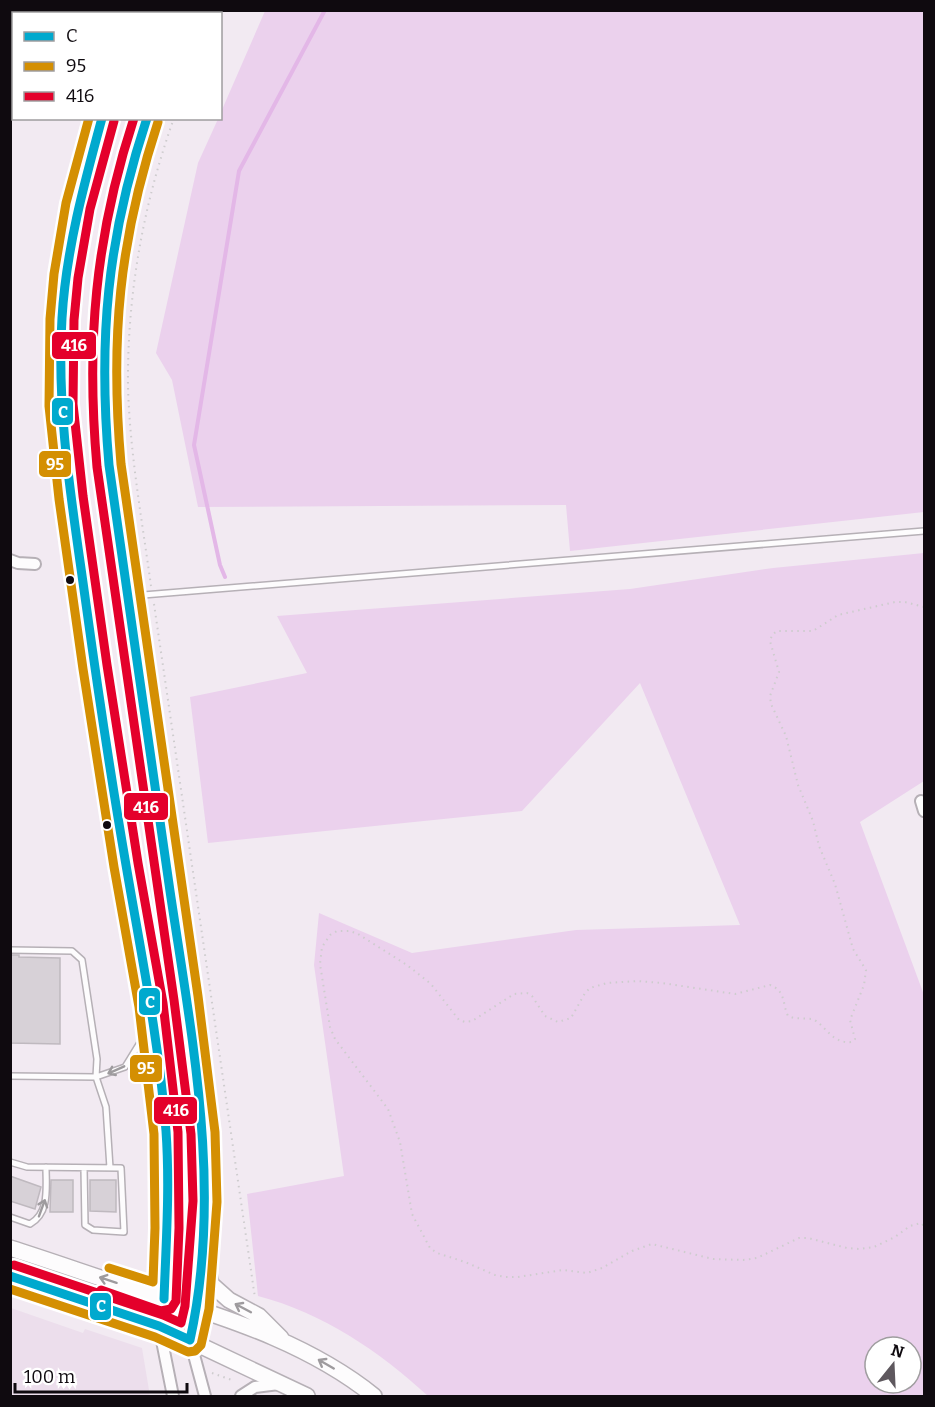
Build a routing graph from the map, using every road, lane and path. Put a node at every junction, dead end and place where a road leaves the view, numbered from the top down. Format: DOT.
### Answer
graph roads {
  1 [pos="101,120"];
  2 [pos="146,120"];
  3 [pos="173,120"];
  4 [pos="924,531"];
  5 [pos="10,560"];
  6 [pos="35,564"];
  7 [pos="152,594"];
  8 [pos="127,596"];
  9 [pos="924,607"];
  10 [pos="10,950"];
  11 [pos="153,1021"];
  12 [pos="10,1076"];
  13 [pos="96,1077"];
  14 [pos="10,1162"];
  15 [pos="46,1167"];
  16 [pos="84,1168"];
  17 [pos="110,1168"];
  18 [pos="10,1217"];
  19 [pos="924,1226"];
  20 [pos="202,1243"];
  21 [pos="10,1248"];
  22 [pos="10,1276"];
  23 [pos="255,1298"];
  24 [pos="164,1299"];
  25 [pos="197,1308"];
  26 [pos="159,1326"];
  27 [pos="190,1340"];
  28 [pos="288,1344"];
  29 [pos="212,1373"];
  30 [pos="234,1373"];
  31 [pos="286,1385"];
  32 [pos="173,1396"];
  33 [pos="205,1396"];
  34 [pos="241,1396"];
  35 [pos="308,1396"];
  36 [pos="374,1396"];
  1 -- 11 [label="main road"];
  2 -- 8 [label="main road"];
  3 -- 7 [label="path"];
  4 -- 7 [label="lane"];
  5 -- 6 [label="street"];
  7 -- 8 [label="lane"];
  7 -- 23 [label="path"];
  8 -- 20 [label="main road"];
  9 -- 19 [label="path"];
  10 -- 13 [label="lane"];
  11 -- 13 [label="lane, one-way"];
  11 -- 24 [label="main road"];
  12 -- 13 [label="lane"];
  13 -- 17 [label="lane"];
  14 -- 15 [label="lane"];
  15 -- 16 [label="lane"];
  18 -- 15 [label="lane, one-way"];
  16 -- 17 [label="lane"];
  16 -- 17 [label="lane"];
  20 -- 25 [label="main road"];
  28 -- 20 [label="main road, one-way"];
  24 -- 21 [label="main road, one-way"];
  22 -- 26 [label="main road"];
  24 -- 25 [label="main road"];
  24 -- 26 [label="main road"];
  25 -- 27 [label="main road"];
  25 -- 28 [label="main road"];
  26 -- 27 [label="main road"];
  26 -- 32 [label="street"];
  27 -- 31 [label="main road"];
  27 -- 33 [label="street"];
  36 -- 28 [label="main road, one-way"];
  29 -- 30 [label="path"];
  31 -- 34 [label="street"];
  31 -- 35 [label="main road"];
}
